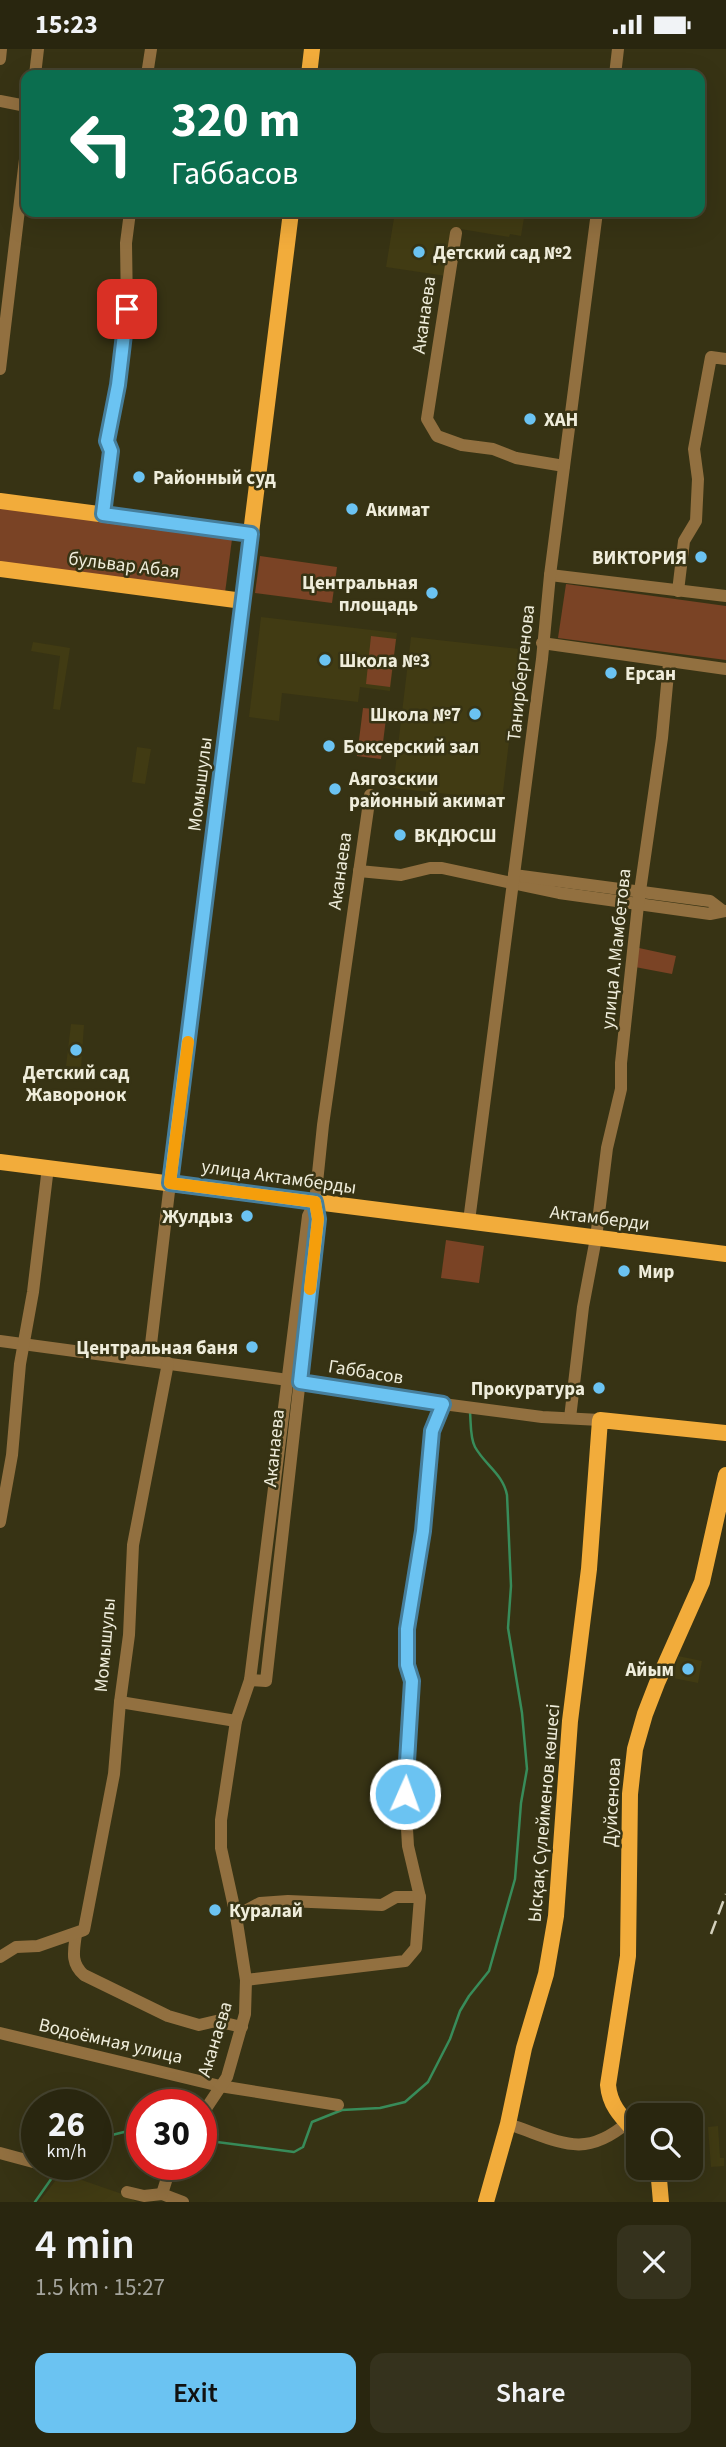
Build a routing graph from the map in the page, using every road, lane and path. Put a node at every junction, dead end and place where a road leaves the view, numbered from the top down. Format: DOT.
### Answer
graph roads {
  1 [pos="1,49"];
  2 [pos="38,49"];
  3 [pos="151,49"];
  4 [pos="312,49"];
  5 [pos="618,49"];
  6 [pos="0,59"];
  7 [pos="36,70"];
  8 [pos="148,70"];
  9 [pos="310,70"];
  10 [pos="616,70"];
  11 [pos="0,101"];
  12 [pos="21,105"];
  13 [pos="21,193"];
  14 [pos="130,217"];
  15 [pos="291,217"];
  16 [pos="596,217"];
  17 [pos="456,233"];
  18 [pos="726,359"];
  19 [pos="0,369"];
  20 [pos="565,466"];
  21 [pos="0,501"];
  22 [pos="103,514"];
  23 [pos="251,534"];
  24 [pos="0,569"];
  25 [pos="550,575"];
  26 [pos="678,591"];
  27 [pos="726,596"];
  28 [pos="243,601"];
  29 [pos="542,643"];
  30 [pos="669,663"];
  31 [pos="726,669"];
  32 [pos="370,795"];
  33 [pos="359,870"];
  34 [pos="514,879"];
  35 [pos="639,898"];
  36 [pos="724,911"];
  37 [pos="0,1161"];
  38 [pos="48,1167"];
  39 [pos="170,1183"];
  40 [pos="315,1202"];
  41 [pos="469,1221"];
  42 [pos="596,1238"];
  43 [pos="726,1254"];
  44 [pos="0,1341"];
  45 [pos="24,1345"];
  46 [pos="149,1361"];
  47 [pos="168,1363"];
  48 [pos="294,1381"];
  49 [pos="443,1404"];
  50 [pos="570,1418"];
  51 [pos="600,1420"];
  52 [pos="726,1433"];
  53 [pos="726,1475"];
  54 [pos="0,1522"];
  55 [pos="120,1702"];
  56 [pos="236,1721"];
  57 [pos="420,1897"];
  58 [pos="236,1916"];
  59 [pos="80,1932"];
  60 [pos="0,1957"];
  61 [pos="246,1980"];
  62 [pos="242,2027"];
  63 [pos="0,2033"];
  64 [pos="220,2086"];
  65 [pos="217,2091"];
  66 [pos="338,2105"];
  67 [pos="626,2122"];
  68 [pos="508,2124"];
  69 [pos="626,2124"];
  70 [pos="0,2153"];
  71 [pos="21,2159"];
  72 [pos="166,2180"];
  73 [pos="659,2180"];
  74 [pos="127,2192"];
  75 [pos="162,2194"];
  76 [pos="143,2199"];
  77 [pos="183,2202"];
  78 [pos="486,2202"];
  79 [pos="661,2202"];
  1 -- 6 [label="street"];
  2 -- 7 [label="street"];
  3 -- 8 [label="street"];
  4 -- 9 [label="main road"];
  5 -- 10 [label="street"];
  11 -- 12 [label="street"];
  13 -- 19 [label="street"];
  14 -- 22 [label="street"];
  15 -- 23 [label="main road, Момышулы"];
  16 -- 20 [label="street, Танирбергенова"];
  17 -- 20 [label="street, Аканаева"];
  18 -- 26 [label="street"];
  20 -- 25 [label="street, Танирбергенова"];
  21 -- 22 [label="main road"];
  22 -- 23 [label="main road"];
  23 -- 28 [label="main road, Момышулы"];
  24 -- 28 [label="main road, бульвар Абая"];
  25 -- 26 [label="street"];
  25 -- 29 [label="street, Танирбергенова"];
  26 -- 27 [label="street"];
  28 -- 39 [label="main road, Момышулы"];
  29 -- 30 [label="street"];
  29 -- 34 [label="street, Танирбергенова"];
  30 -- 31 [label="street"];
  30 -- 35 [label="street, улица А.Мамбетова"];
  32 -- 33 [label="street, Аканаева"];
  33 -- 34 [label="street"];
  33 -- 40 [label="street, Аканаева"];
  34 -- 35 [label="street"];
  34 -- 41 [label="street, Танирбергенова"];
  35 -- 36 [label="street"];
  35 -- 42 [label="street, улица А.Мамбетова"];
  37 -- 38 [label="main road, улица Актамберды"];
  38 -- 39 [label="main road, улица Актамберды"];
  38 -- 45 [label="street"];
  39 -- 40 [label="main road, улица Актамберды"];
  39 -- 46 [label="street, Момышулы"];
  40 -- 41 [label="main road, улица Актамберды"];
  40 -- 48 [label="street, Аканаева"];
  41 -- 42 [label="main road, Актамберди"];
  42 -- 43 [label="main road, Актамберди"];
  42 -- 50 [label="street, улица А.Мамбетова"];
  44 -- 45 [label="street, Габбасов"];
  45 -- 46 [label="street, Габбасов"];
  45 -- 54 [label="street"];
  46 -- 47 [label="street, Габбасов"];
  47 -- 48 [label="street, Габбасов"];
  47 -- 55 [label="street, Момышулы"];
  48 -- 49 [label="street, Габбасов"];
  48 -- 56 [label="street, Аканаева"];
  49 -- 50 [label="street, Габбасов"];
  49 -- 57 [label="street"];
  50 -- 51 [label="street, Габбасов"];
  51 -- 52 [label="main road, Габбасов"];
  51 -- 68 [label="main road, Ысқақ Сүлейменов көшесі"];
  53 -- 67 [label="main road, Дуйсенова"];
  55 -- 56 [label="street"];
  55 -- 59 [label="street, Момышулы"];
  56 -- 58 [label="street, Аканаева"];
  57 -- 58 [label="street"];
  57 -- 61 [label="street"];
  58 -- 61 [label="street, Аканаева"];
  59 -- 60 [label="street"];
  59 -- 62 [label="street, Момышулы"];
  61 -- 62 [label="street, Аканаева"];
  62 -- 64 [label="street, Аканаева"];
  63 -- 64 [label="street, Водоёмная улица"];
  64 -- 65 [label="street, Аканаева"];
  64 -- 66 [label="street, Водоёмная улица"];
  68 -- 69 [label="street"];
  68 -- 78 [label="main road, Ысқақ Сүлейменов көшесі"];
  70 -- 71 [label="street"];
  72 -- 75 [label="street"];
  73 -- 79 [label="main road"];
  74 -- 76 [label="street"];
  75 -- 76 [label="street"];
  75 -- 77 [label="street"];
}
